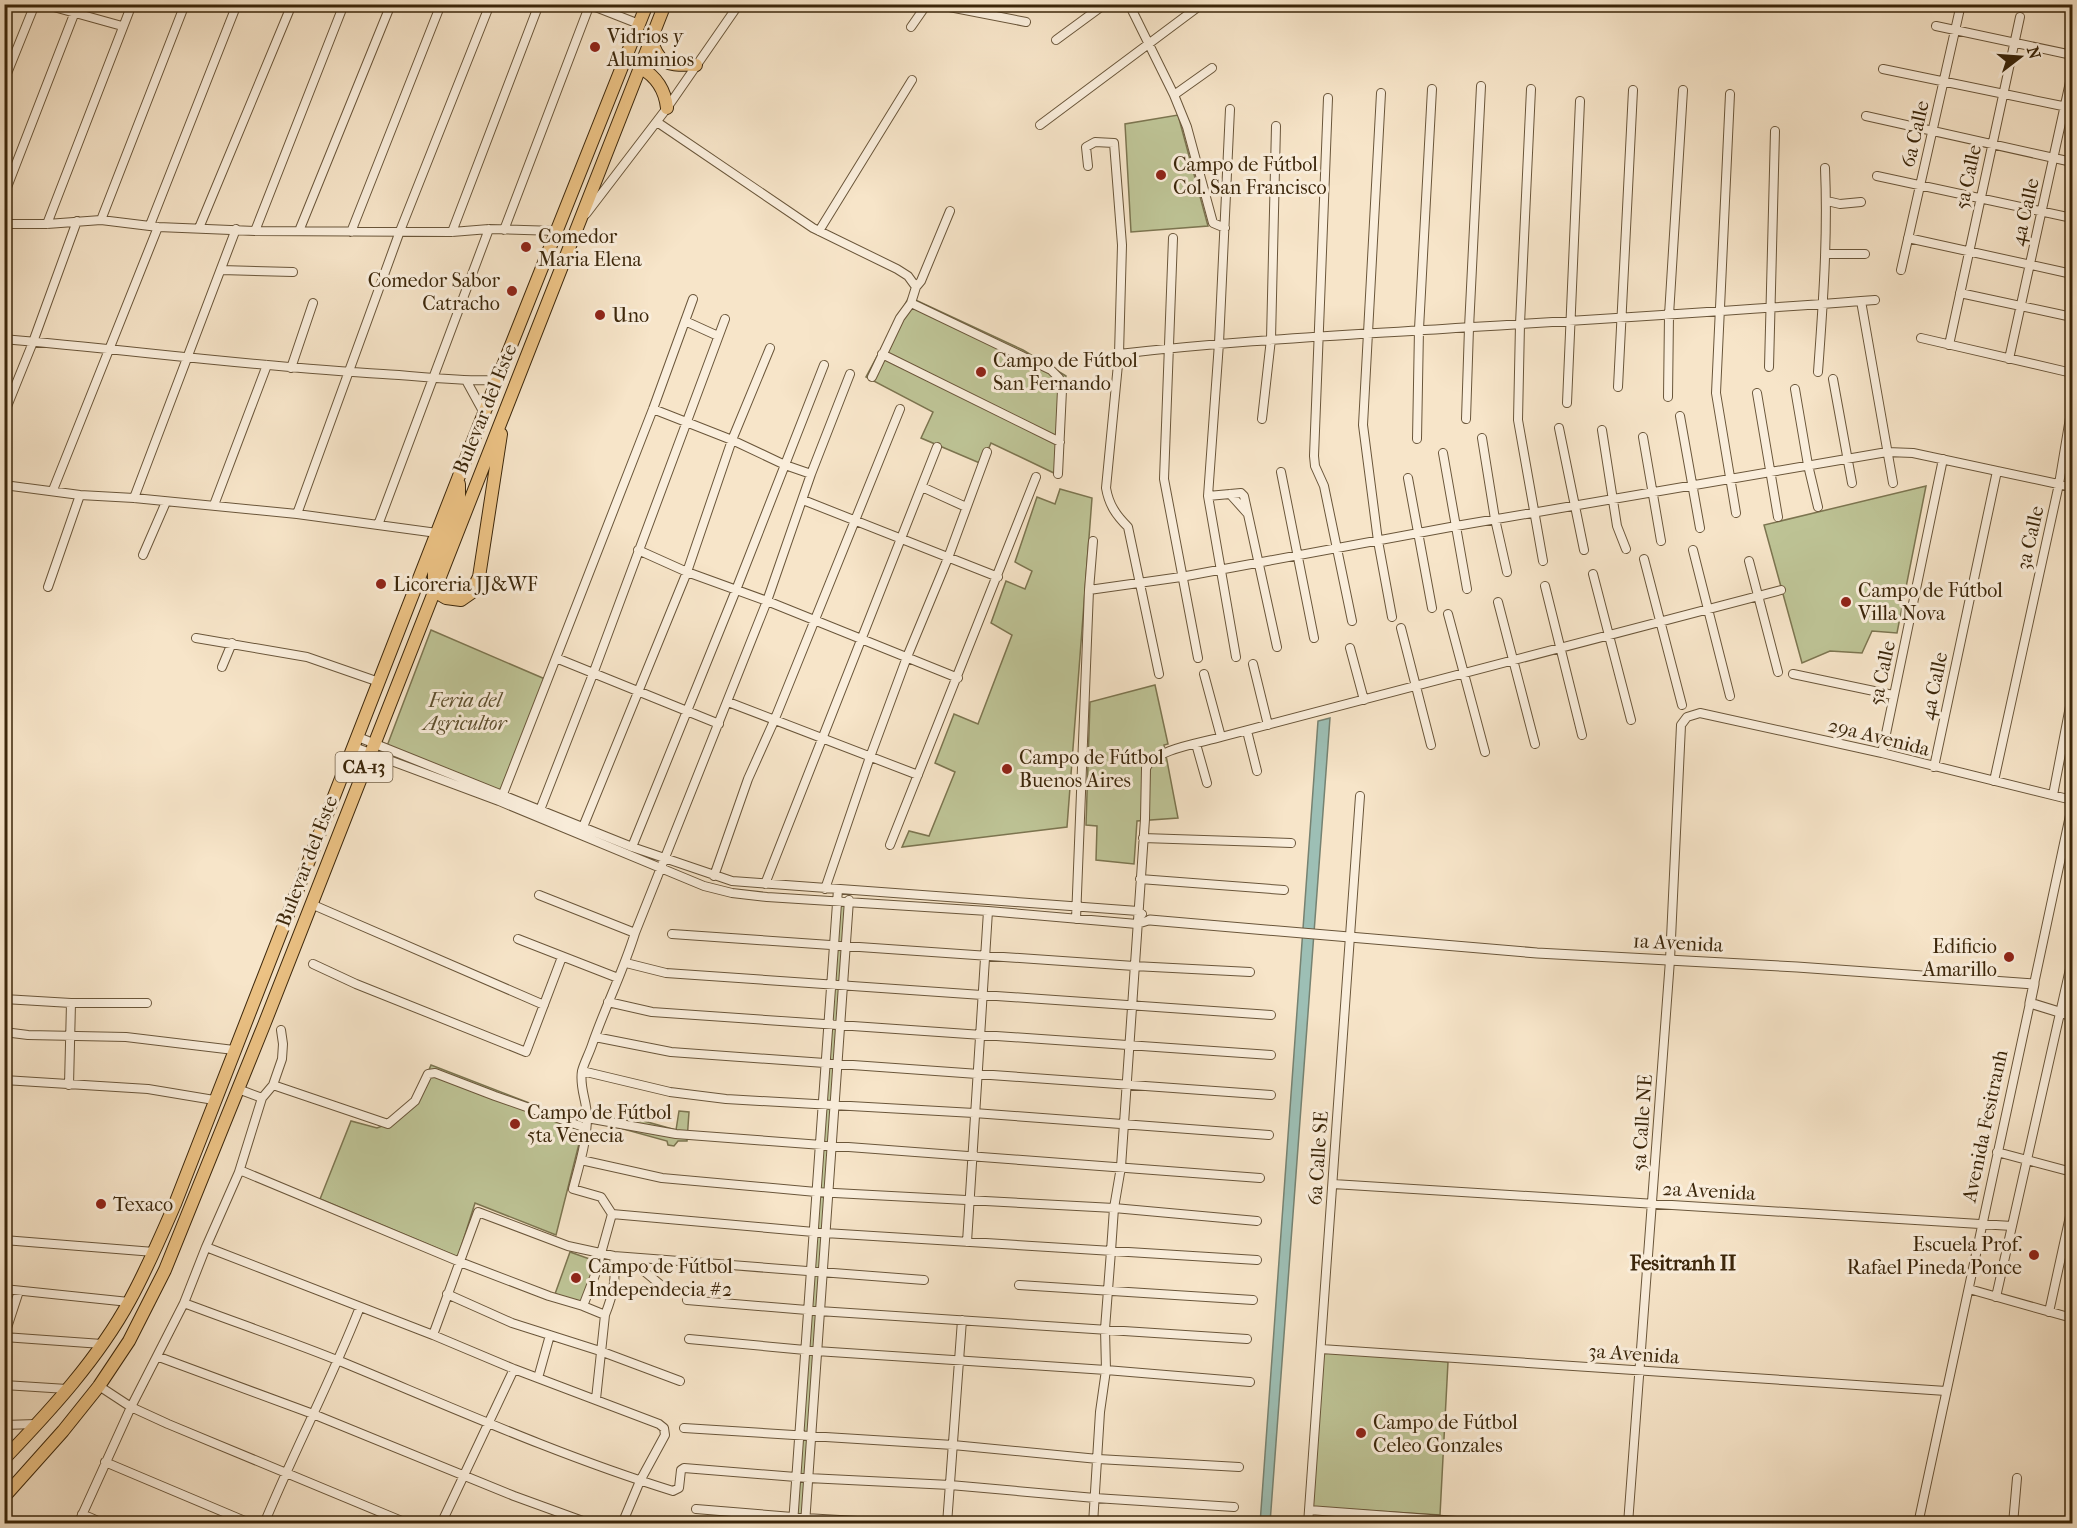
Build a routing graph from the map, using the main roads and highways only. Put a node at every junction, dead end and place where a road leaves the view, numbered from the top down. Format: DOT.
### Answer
graph roads {
  1 [pos="647,4"];
  2 [pos="665,4"];
  3 [pos="651,39"];
  4 [pos="666,64"];
  5 [pos="696,65"];
  6 [pos="622,68"];
  7 [pos="641,68"];
  8 [pos="668,108"];
  9 [pos="504,412"];
  10 [pos="459,476"];
  11 [pos="434,591"];
  12 [pos="4,1459"];
  13 [pos="4,1497"];
  1 -- 6 [label="highway, Bulevar del Este / CA-13"];
  2 -- 3 [label="highway, Bulevar del Este / CA-13"];
  3 -- 4 [label="highway"];
  3 -- 7 [label="highway, Bulevar del Este / CA-13"];
  4 -- 5 [label="highway"];
  4 -- 7 [label="highway"];
  6 -- 7 [label="highway"];
  6 -- 10 [label="highway, Bulevar del Este / CA-13"];
  7 -- 8 [label="highway"];
  7 -- 9 [label="highway, Bulevar del Este / CA-13"];
  9 -- 11 [label="highway, Bulevar del Este / CA-13"];
  9 -- 11 [label="highway"];
  10 -- 11 [label="highway"];
  10 -- 12 [label="highway, Bulevar del Este / CA-13"];
  11 -- 13 [label="highway, Bulevar del Este / CA-13"];
}
